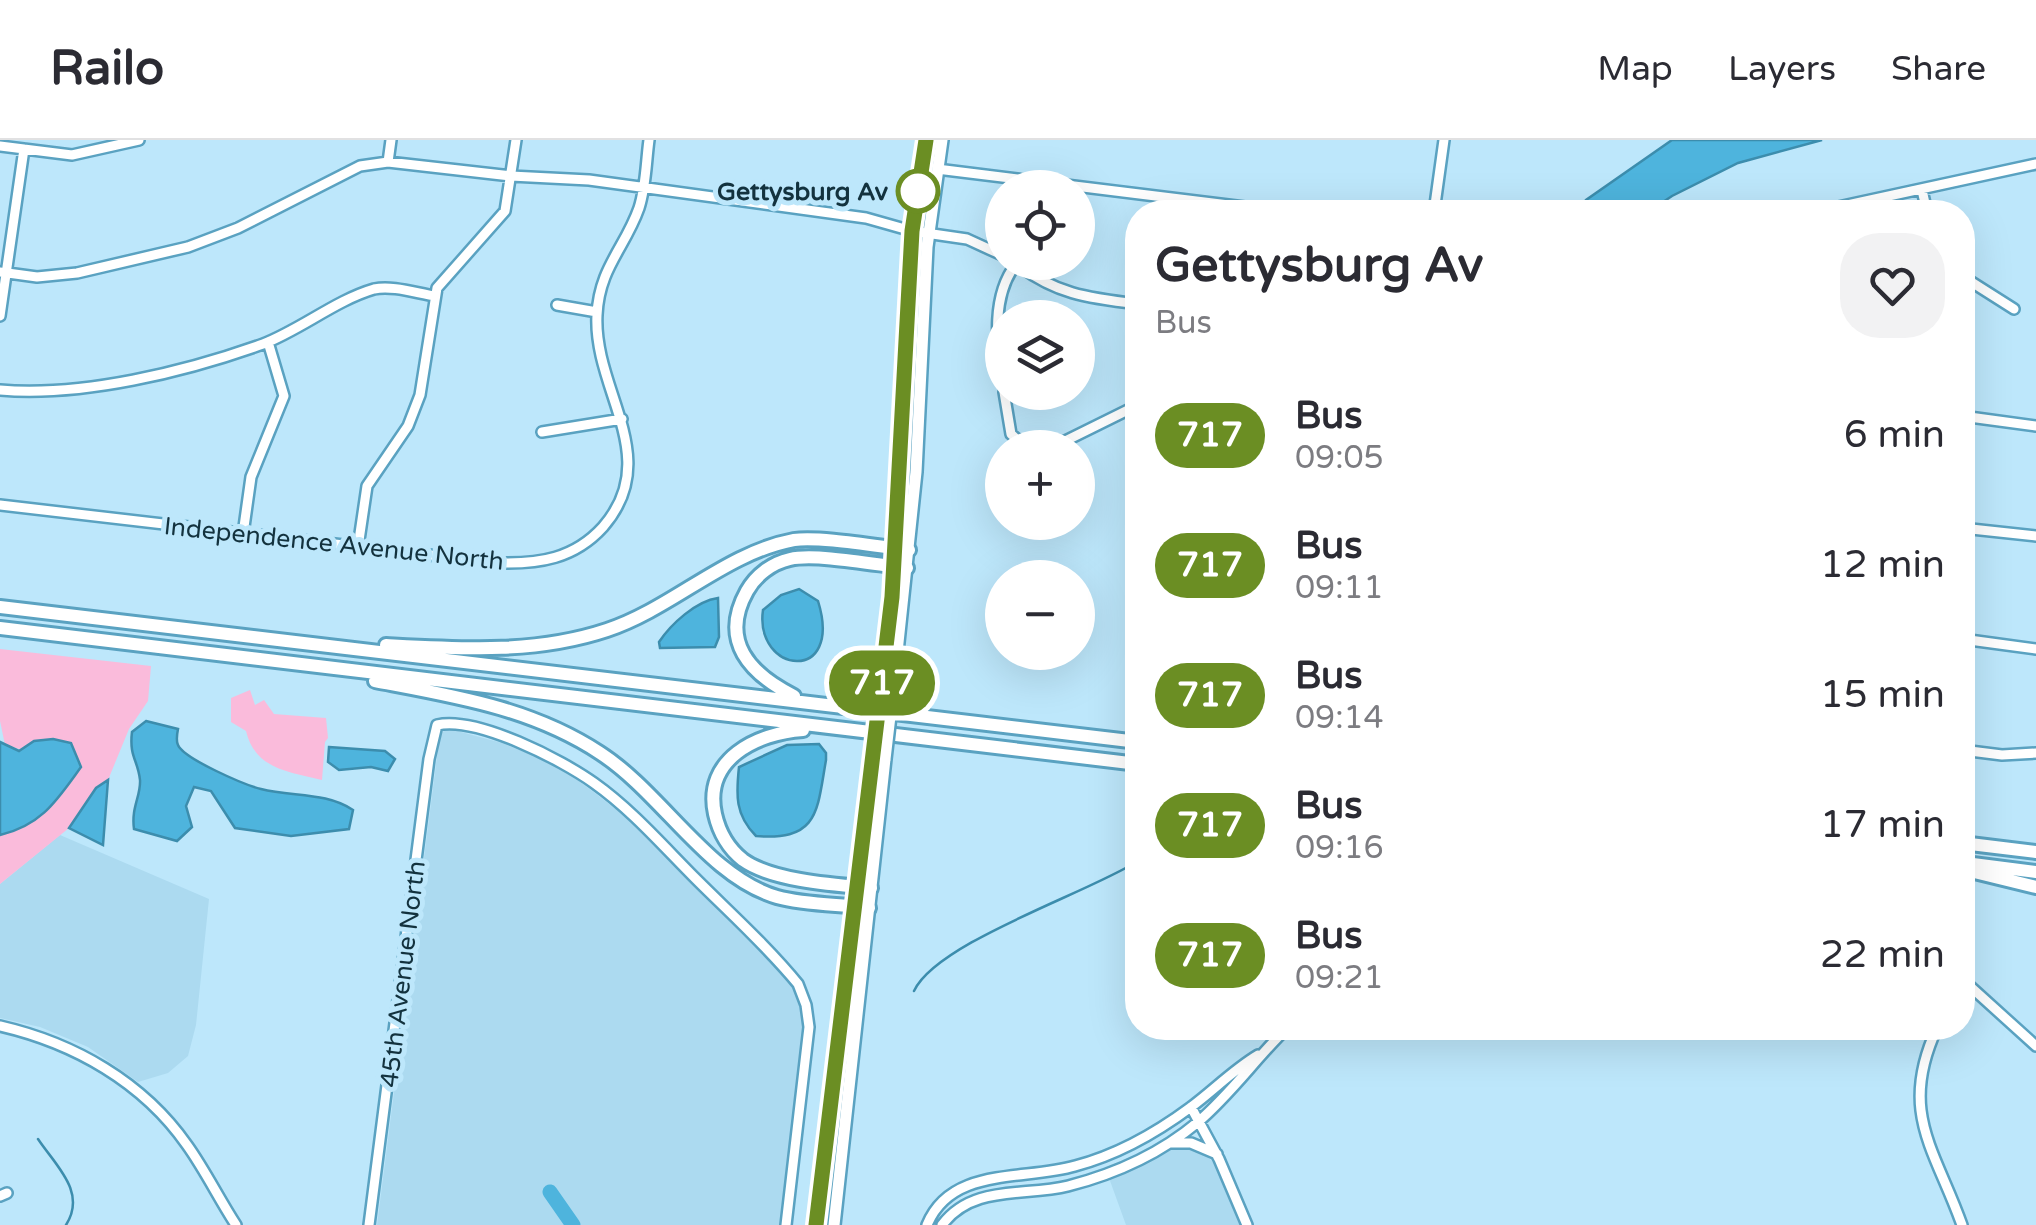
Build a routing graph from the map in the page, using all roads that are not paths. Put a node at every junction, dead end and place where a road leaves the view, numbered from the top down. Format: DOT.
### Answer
graph roads {
  1 [pos="139,140"];
  2 [pos="391,140"];
  3 [pos="516,140"];
  4 [pos="649,140"];
  5 [pos="926,140"];
  6 [pos="942,140"];
  7 [pos="1444,140"];
  8 [pos="0,146"];
  9 [pos="90,146"];
  10 [pos="24,149"];
  11 [pos="388,162"];
  12 [pos="2036,164"];
  13 [pos="937,169"];
  14 [pos="511,176"];
  15 [pos="643,187"];
  16 [pos="1922,190"];
  17 [pos="1187,200"];
  18 [pos="1436,200"];
  19 [pos="1873,200"];
  20 [pos="1924,200"];
  21 [pos="912,231"];
  22 [pos="929,234"];
  23 [pos="985,248"];
  24 [pos="3,273"];
  25 [pos="1042,280"];
  26 [pos="1975,284"];
  27 [pos="434,296"];
  28 [pos="1125,303"];
  29 [pos="557,305"];
  30 [pos="2014,308"];
  31 [pos="597,312"];
  32 [pos="0,316"];
  33 [pos="268,342"];
  34 [pos="0,390"];
  35 [pos="1125,411"];
  36 [pos="1975,418"];
  37 [pos="622,419"];
  38 [pos="2036,426"];
  39 [pos="1087,430"];
  40 [pos="542,432"];
  41 [pos="0,505"];
  42 [pos="1975,529"];
  43 [pos="243,534"];
  44 [pos="2036,536"];
  45 [pos="358,548"];
  46 [pos="903,549"];
  47 [pos="901,568"];
  48 [pos="0,607"];
  49 [pos="0,628"];
  50 [pos="1975,641"];
  51 [pos="329,646"];
  52 [pos="2036,648"];
  53 [pos="299,666"];
  54 [pos="806,702"];
  55 [pos="824,727"];
  56 [pos="1125,740"];
  57 [pos="1975,752"];
  58 [pos="2036,753"];
  59 [pos="1125,762"];
  60 [pos="1975,842"];
  61 [pos="1975,843"];
  62 [pos="2036,844"];
  63 [pos="2036,852"];
  64 [pos="1975,867"];
  65 [pos="1975,870"];
  66 [pos="2036,872"];
  67 [pos="2036,886"];
  68 [pos="864,888"];
  69 [pos="853,906"];
  70 [pos="869,908"];
  71 [pos="1975,993"];
  72 [pos="0,1026"];
  73 [pos="1274,1040"];
  74 [pos="1933,1040"];
  75 [pos="2036,1046"];
  76 [pos="1260,1054"];
  77 [pos="1191,1106"];
  78 [pos="1199,1121"];
  79 [pos="1167,1144"];
  80 [pos="1217,1154"];
  81 [pos="236,1225"];
  82 [pos="370,1225"];
  83 [pos="786,1225"];
  84 [pos="816,1225"];
  85 [pos="834,1225"];
  86 [pos="927,1225"];
  87 [pos="942,1225"];
  88 [pos="1247,1225"];
  89 [pos="1962,1225"];
  1 -- 9 [label="street"];
  2 -- 11 [label="street"];
  3 -- 14 [label="street"];
  4 -- 15 [label="street, Independence Avenue North"];
  5 -- 21 [label="main road"];
  6 -- 13 [label="main road"];
  7 -- 18 [label="street"];
  8 -- 10 [label="street"];
  9 -- 10 [label="street"];
  10 -- 24 [label="street"];
  11 -- 14 [label="street"];
  11 -- 24 [label="street"];
  12 -- 16 [label="street"];
  13 -- 17 [label="street"];
  13 -- 22 [label="main road"];
  14 -- 15 [label="street"];
  14 -- 27 [label="street"];
  15 -- 21 [label="street"];
  15 -- 31 [label="street, Independence Avenue North"];
  16 -- 19 [label="street"];
  16 -- 20 [label="street"];
  21 -- 22 [label="street"];
  21 -- 46 [label="main road"];
  22 -- 23 [label="street"];
  22 -- 46 [label="main road"];
  24 -- 32 [label="street"];
  25 -- 28 [label="street"];
  26 -- 30 [label="street"];
  27 -- 33 [label="street"];
  27 -- 45 [label="street"];
  29 -- 31 [label="street"];
  31 -- 37 [label="street, Independence Avenue North"];
  33 -- 34 [label="street"];
  33 -- 43 [label="street"];
  35 -- 39 [label="street"];
  36 -- 38 [label="street"];
  37 -- 40 [label="street"];
  37 -- 45 [label="street, Independence Avenue North"];
  41 -- 43 [label="street, Independence Avenue North"];
  42 -- 44 [label="street"];
  43 -- 45 [label="street, Independence Avenue North"];
  46 -- 47 [label="main road"];
  46 -- 51 [label="highway"];
  47 -- 54 [label="highway"];
  47 -- 68 [label="main road, bridge"];
  48 -- 51 [label="highway"];
  49 -- 53 [label="highway"];
  50 -- 52 [label="street"];
  51 -- 54 [label="highway"];
  53 -- 55 [label="highway"];
  53 -- 69 [label="highway"];
  54 -- 56 [label="highway"];
  55 -- 59 [label="highway"];
  55 -- 68 [label="highway"];
  57 -- 58 [label="street"];
  60 -- 62 [label="highway"];
  61 -- 63 [label="highway"];
  64 -- 66 [label="highway"];
  65 -- 67 [label="highway"];
  68 -- 69 [label="main road"];
  68 -- 70 [label="main road"];
  69 -- 70 [label="highway"];
  69 -- 84 [label="main road"];
  70 -- 85 [label="main road"];
  71 -- 75 [label="street"];
  72 -- 81 [label="street"];
  73 -- 76 [label="street"];
  74 -- 89 [label="street"];
  76 -- 77 [label="street"];
  76 -- 78 [label="street"];
  77 -- 78 [label="street"];
  77 -- 86 [label="street"];
  78 -- 79 [label="street"];
  78 -- 80 [label="street"];
  79 -- 80 [label="street"];
  79 -- 87 [label="street"];
  80 -- 88 [label="street"];
  82 -- 83 [label="street, 45th Avenue North"];
}
